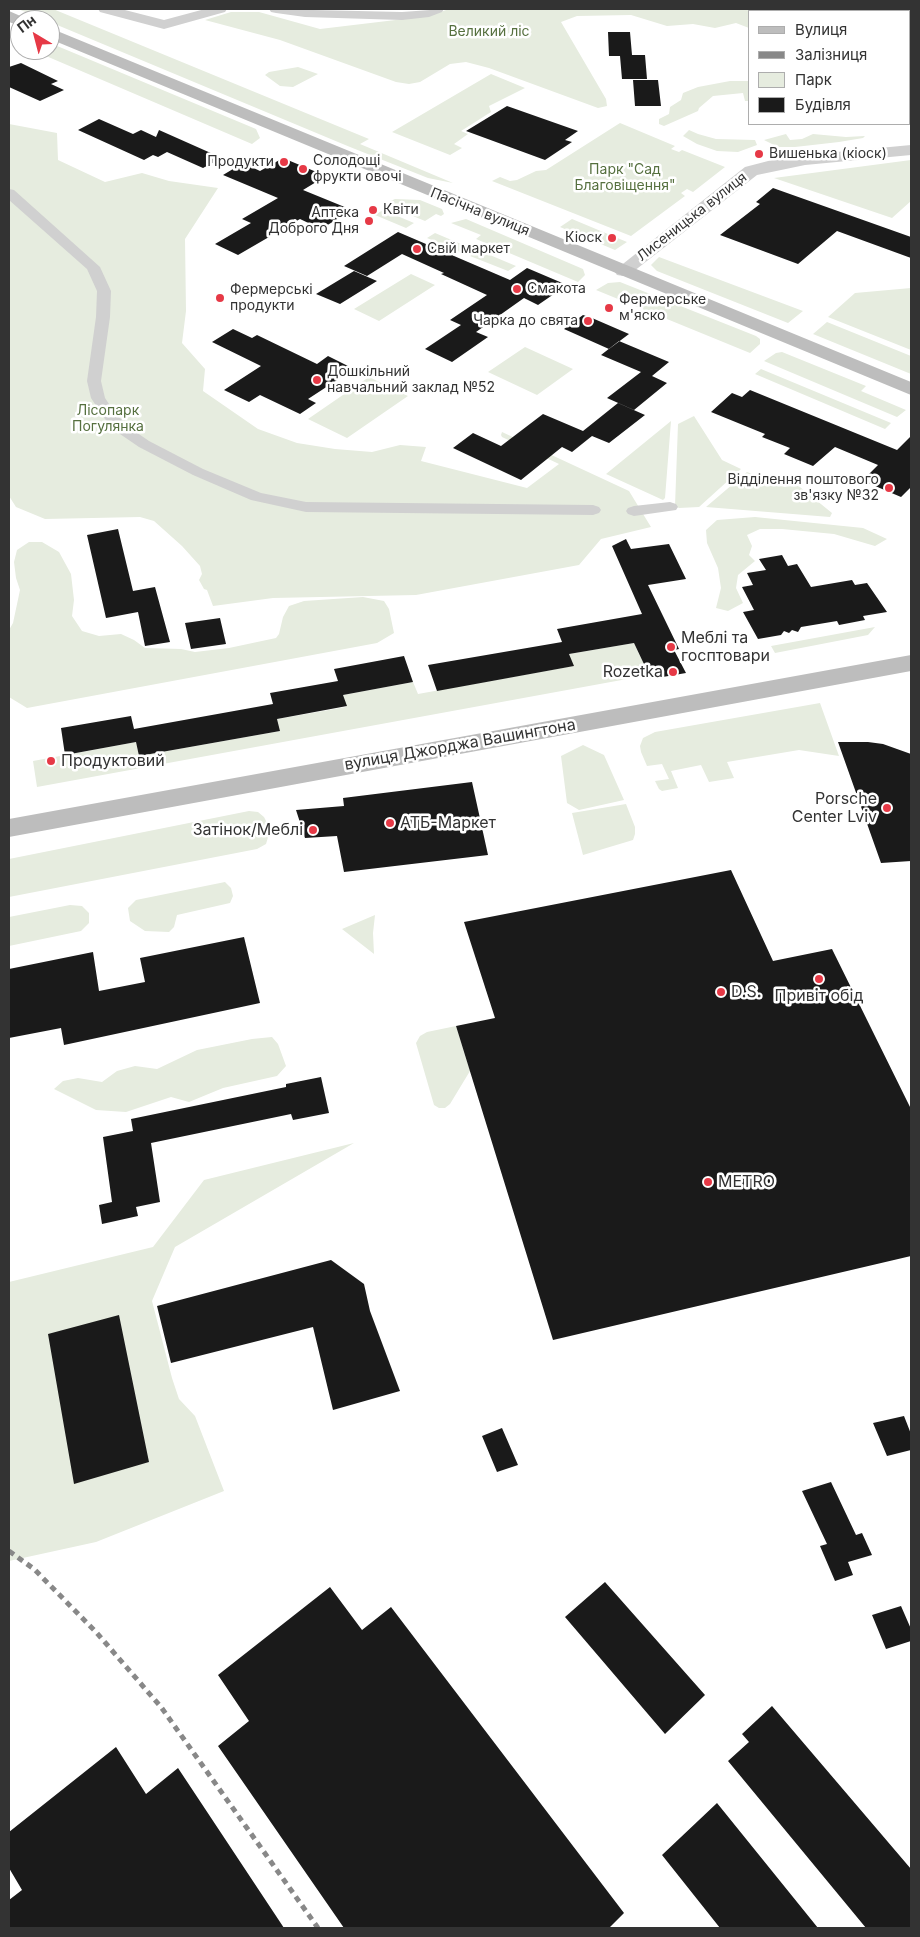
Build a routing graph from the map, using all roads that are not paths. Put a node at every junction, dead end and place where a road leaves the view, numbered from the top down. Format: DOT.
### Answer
graph roads {
  1 [pos="220,9"];
  2 [pos="276,9"];
  3 [pos="438,9"];
  4 [pos="116,10"];
  5 [pos="60,37"];
  6 [pos="911,150"];
  7 [pos="9,193"];
  8 [pos="623,271"];
  9 [pos="911,389"];
  10 [pos="670,507"];
  11 [pos="593,510"];
  12 [pos="634,511"];
  13 [pos="911,663"];
  14 [pos="9,828"];
  1 -- 4 [label="street"];
  2 -- 3 [label="street"];
  5 -- 8 [label="main road, Пасічна вулиця"];
  6 -- 8 [label="street, Лисеницька вулиця"];
  7 -- 11 [label="street"];
  8 -- 9 [label="main road, Пасічна вулиця"];
  10 -- 12 [label="street"];
  13 -- 14 [label="main road, вулиця Джорджа Вашингтона"];
}
